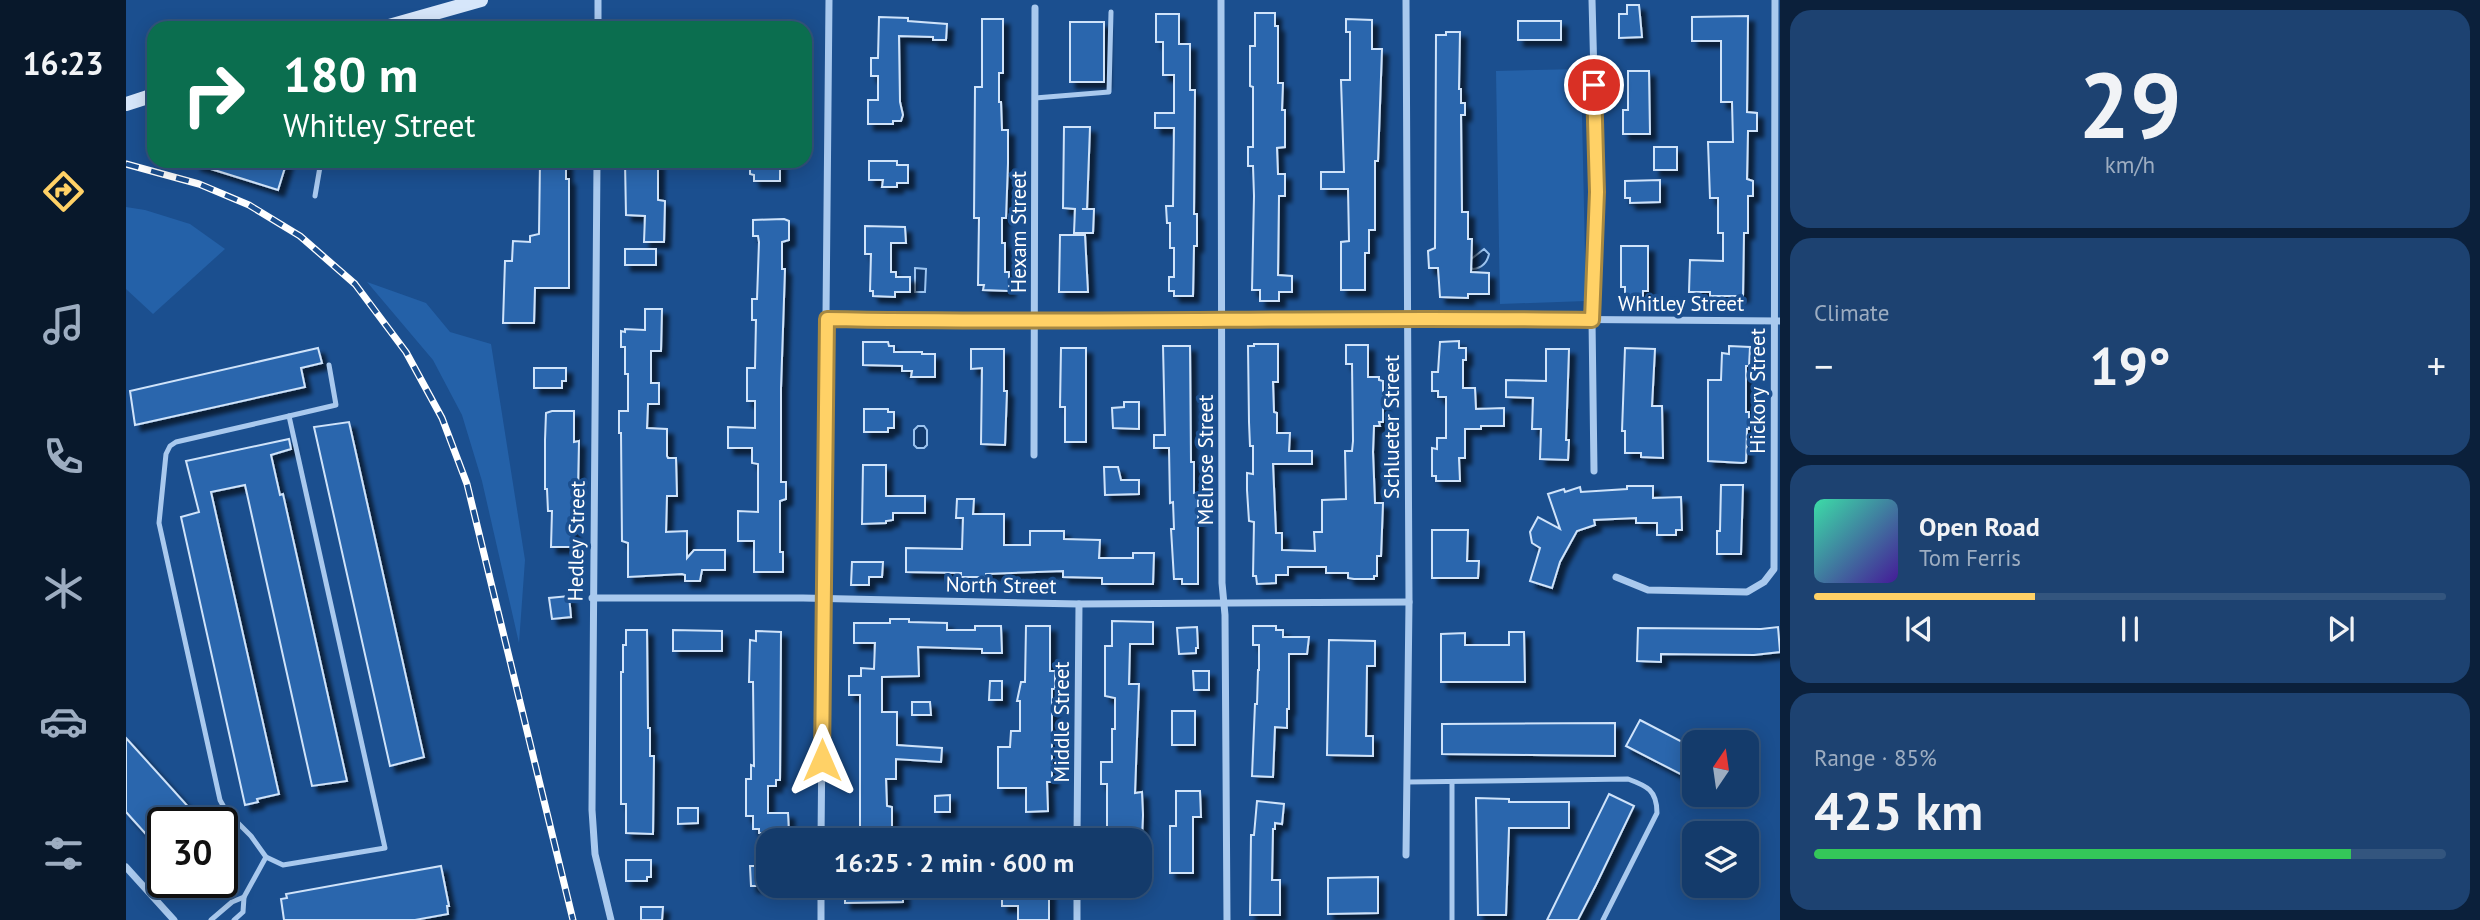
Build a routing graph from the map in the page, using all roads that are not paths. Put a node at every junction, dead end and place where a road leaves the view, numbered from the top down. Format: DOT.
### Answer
graph roads {
  1 [pos="481,0"];
  2 [pos="598,0"];
  3 [pos="829,0"];
  4 [pos="1221,0"];
  5 [pos="1406,0"];
  6 [pos="1592,0"];
  7 [pos="1775,0"];
  8 [pos="1035,8"];
  9 [pos="1111,12"];
  10 [pos="407,21"];
  11 [pos="598,21"];
  12 [pos="147,97"];
  13 [pos="1035,98"];
  14 [pos="126,104"];
  15 [pos="320,168"];
  16 [pos="597,168"];
  17 [pos="315,196"];
  18 [pos="1408,318"];
  19 [pos="827,319"];
  20 [pos="1221,320"];
  21 [pos="1592,320"];
  22 [pos="1035,321"];
  23 [pos="1777,321"];
  24 [pos="329,365"];
  25 [pos="289,416"];
  26 [pos="1034,456"];
  27 [pos="1594,471"];
  28 [pos="1616,577"];
  29 [pos="592,598"];
  30 [pos="823,600"];
  31 [pos="1409,602"];
  32 [pos="1224,603"];
  33 [pos="1079,604"];
  34 [pos="1408,782"];
  35 [pos="1452,782"];
  36 [pos="821,828"];
  37 [pos="1077,828"];
  38 [pos="1406,855"];
  39 [pos="266,857"];
  40 [pos="126,867"];
  41 [pos="244,897"];
  42 [pos="821,898"];
  43 [pos="1077,898"];
  44 [pos="174,920"];
  45 [pos="211,920"];
  46 [pos="234,920"];
  47 [pos="611,920"];
  48 [pos="821,920"];
  49 [pos="1077,920"];
  50 [pos="1227,920"];
  51 [pos="1452,920"];
  52 [pos="1603,920"];
  1 -- 10 [label="main road"];
  2 -- 11 [label="street"];
  3 -- 19 [label="street"];
  4 -- 20 [label="street, Melrose Street"];
  5 -- 18 [label="street, Schlueter Street"];
  6 -- 21 [label="street"];
  7 -- 23 [label="street, Hickory Street"];
  8 -- 13 [label="street, Hexam Street"];
  9 -- 13 [label="lane"];
  12 -- 14 [label="main road"];
  13 -- 22 [label="street, Hexam Street"];
  15 -- 17 [label="lane"];
  16 -- 29 [label="street, Hedley Street"];
  18 -- 20 [label="street, Whitley Street"];
  18 -- 21 [label="street, Whitley Street"];
  18 -- 31 [label="street, Schlueter Street"];
  19 -- 22 [label="street, Whitley Street"];
  19 -- 30 [label="street"];
  20 -- 22 [label="street, Whitley Street"];
  20 -- 32 [label="street, Melrose Street"];
  21 -- 23 [label="street, Whitley Street"];
  21 -- 27 [label="street"];
  22 -- 26 [label="street, Hexam Street"];
  23 -- 28 [label="street, Hickory Street"];
  24 -- 25 [label="lane"];
  25 -- 39 [label="lane"];
  25 -- 39 [label="lane"];
  29 -- 30 [label="street, North Street"];
  29 -- 47 [label="street, Hedley Street"];
  30 -- 33 [label="street, North Street"];
  30 -- 36 [label="street"];
  31 -- 32 [label="street, North Street"];
  31 -- 34 [label="street, Schlueter Street"];
  32 -- 33 [label="street, North Street"];
  32 -- 50 [label="street, Melrose Street"];
  33 -- 37 [label="street, Middle Street"];
  34 -- 35 [label="lane"];
  34 -- 38 [label="street, Schlueter Street"];
  35 -- 51 [label="lane"];
  35 -- 52 [label="lane"];
  39 -- 41 [label="lane"];
  40 -- 44 [label="street"];
  41 -- 45 [label="lane"];
  41 -- 46 [label="lane"];
  42 -- 48 [label="street"];
  43 -- 49 [label="street"];
}
